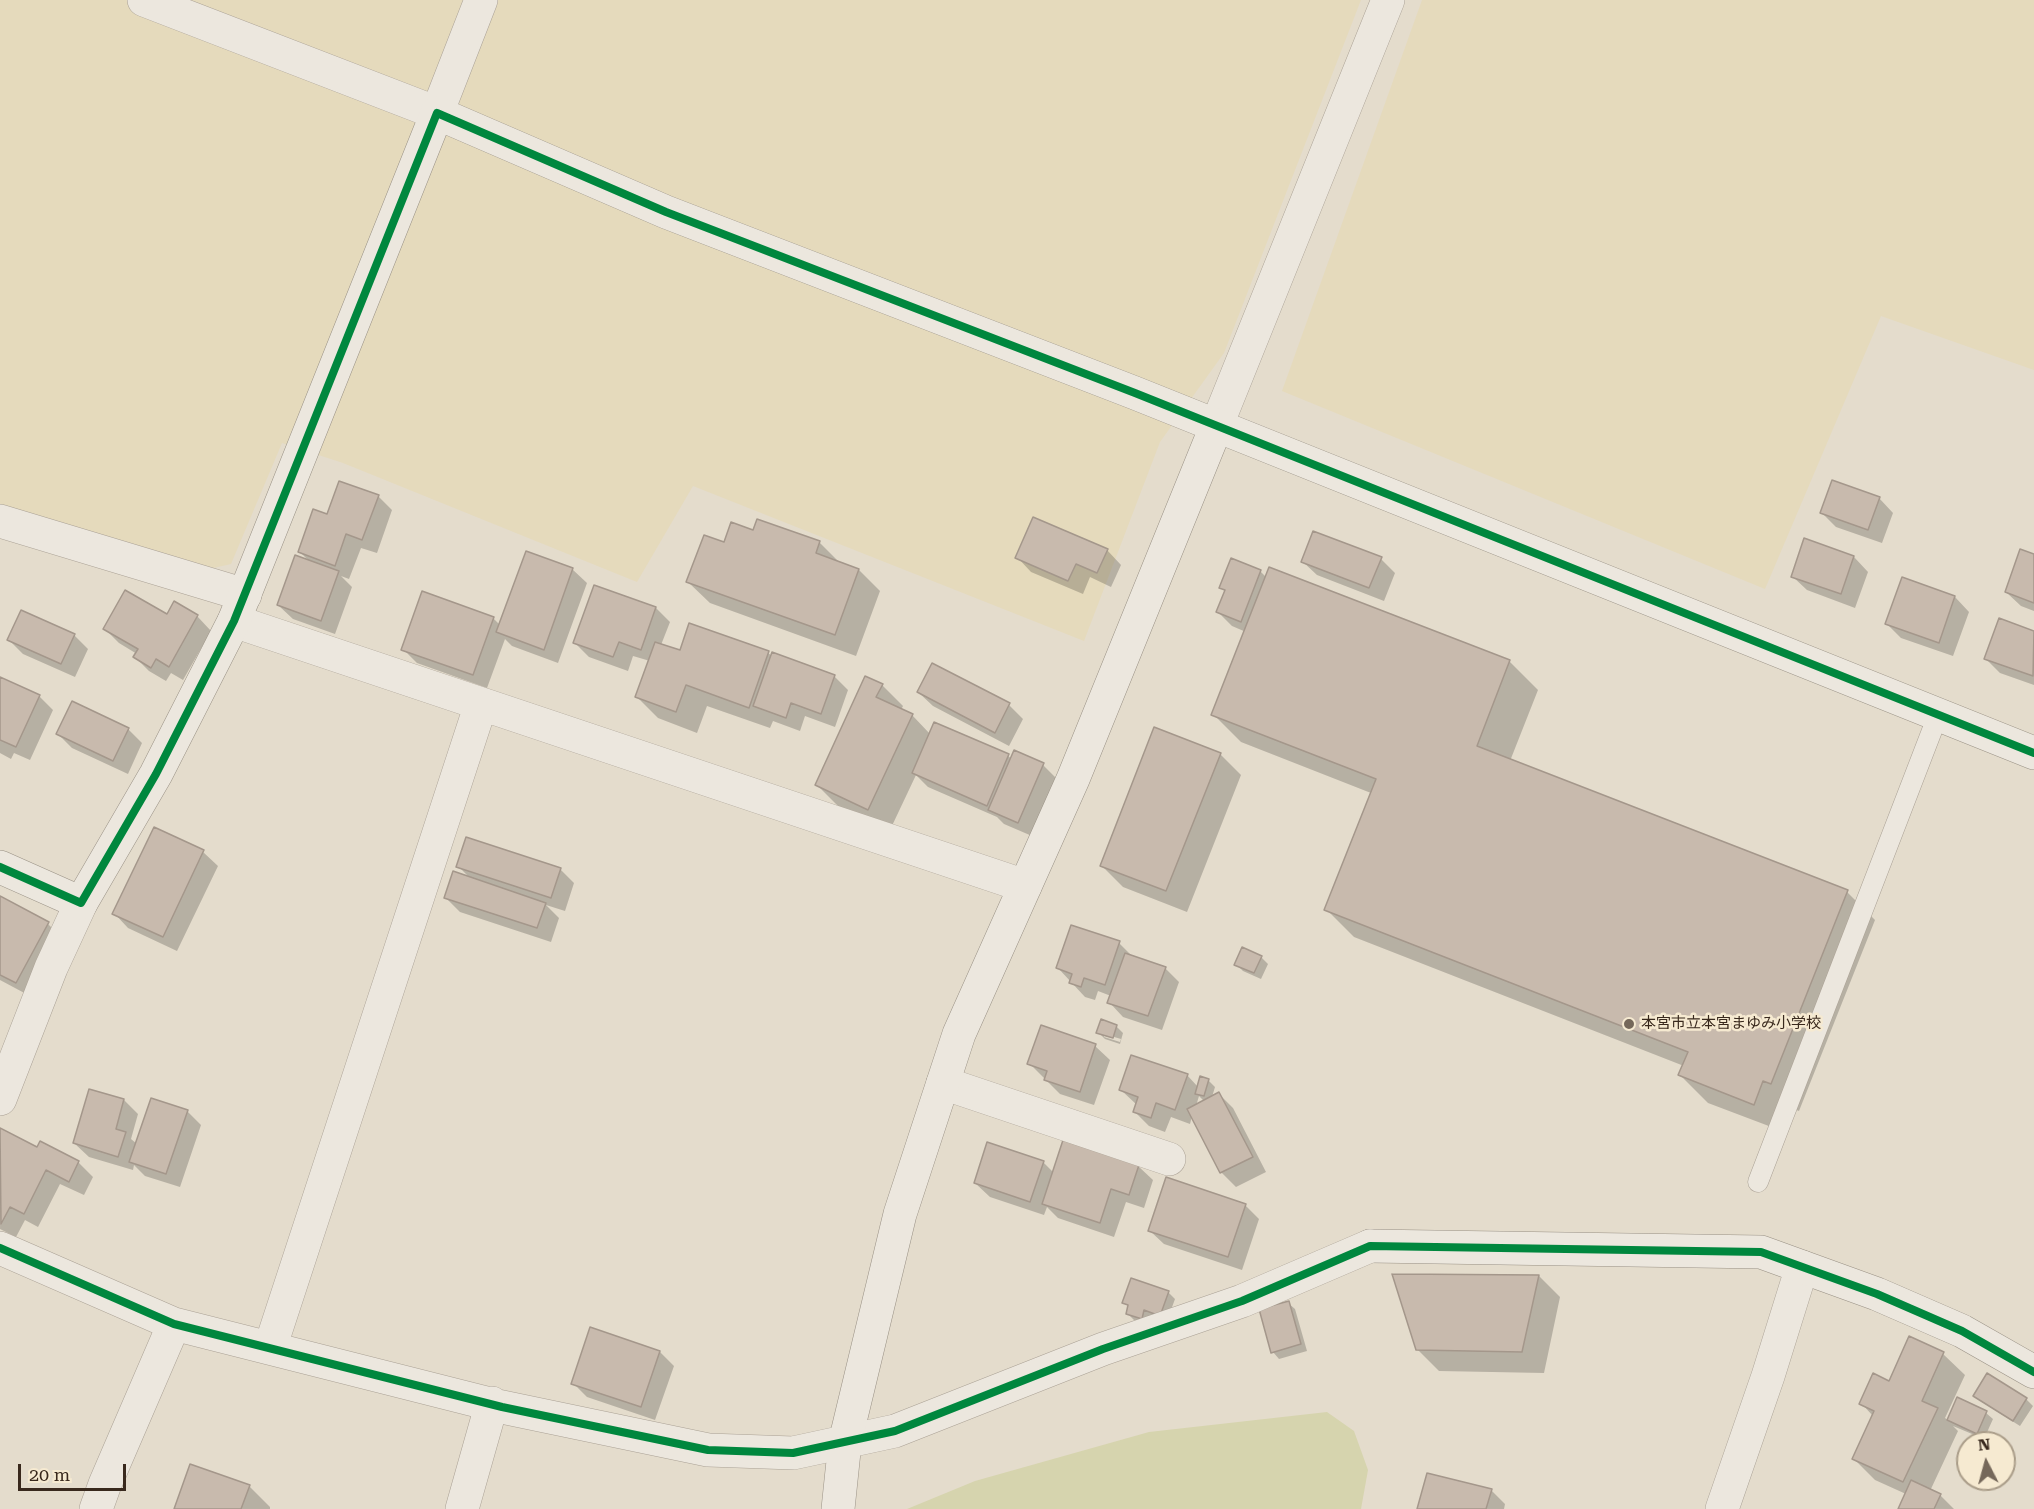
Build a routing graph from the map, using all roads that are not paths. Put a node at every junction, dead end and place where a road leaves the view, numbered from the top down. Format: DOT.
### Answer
graph roads {
  1 [pos="144,0"];
  2 [pos="481,0"];
  3 [pos="1388,0"];
  4 [pos="437,113"];
  5 [pos="1216,427"];
  6 [pos="0,521"];
  7 [pos="239,608"];
  8 [pos="481,704"];
  9 [pos="1938,715"];
  10 [pos="2034,753"];
  11 [pos="0,867"];
  12 [pos="1025,886"];
  13 [pos="81,903"];
  14 [pos="943,1083"];
  15 [pos="0,1099"];
  16 [pos="1168,1160"];
  17 [pos="1758,1182"];
  18 [pos="0,1248"];
  19 [pos="1802,1267"];
  20 [pos="174,1324"];
  21 [pos="270,1348"];
  22 [pos="2034,1372"];
  23 [pos="492,1404"];
  24 [pos="845,1442"];
  25 [pos="96,1509"];
  26 [pos="462,1509"];
  27 [pos="838,1509"];
  28 [pos="1722,1509"];
  1 -- 4 [label="street"];
  2 -- 4 [label="street"];
  3 -- 5 [label="street"];
  4 -- 5 [label="street"];
  4 -- 7 [label="street"];
  5 -- 9 [label="street"];
  5 -- 12 [label="street"];
  6 -- 7 [label="street"];
  7 -- 8 [label="street"];
  7 -- 13 [label="street"];
  8 -- 12 [label="street"];
  8 -- 21 [label="street"];
  9 -- 10 [label="street"];
  9 -- 17 [label="lane"];
  11 -- 13 [label="street"];
  12 -- 14 [label="street"];
  13 -- 15 [label="street"];
  14 -- 16 [label="street"];
  14 -- 24 [label="street"];
  18 -- 20 [label="street"];
  19 -- 22 [label="street"];
  19 -- 24 [label="street"];
  19 -- 28 [label="street"];
  20 -- 21 [label="street"];
  20 -- 25 [label="street"];
  21 -- 23 [label="street"];
  23 -- 24 [label="street"];
  23 -- 26 [label="street"];
  24 -- 27 [label="street"];
}
